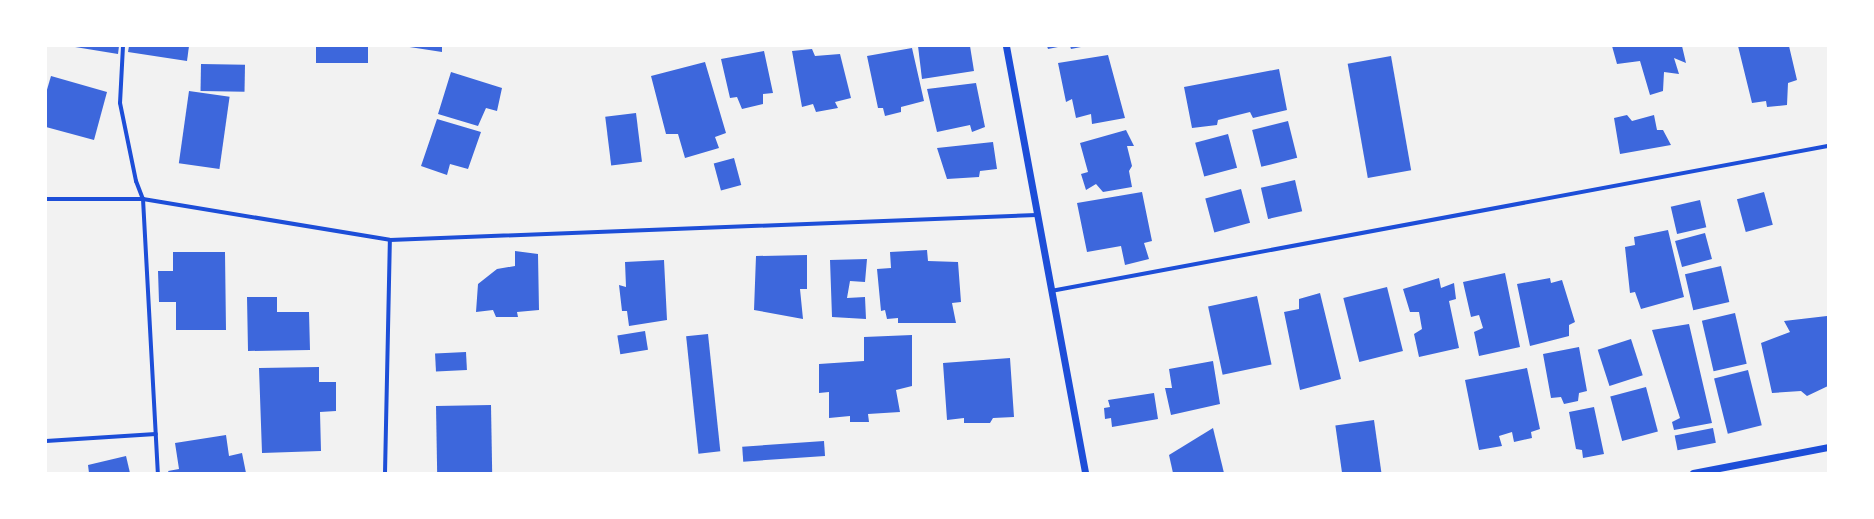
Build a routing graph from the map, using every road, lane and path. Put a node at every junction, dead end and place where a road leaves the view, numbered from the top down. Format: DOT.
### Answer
graph roads {
  1 [pos="123,46"];
  2 [pos="1006,46"];
  3 [pos="1828,146"];
  4 [pos="46,199"];
  5 [pos="143,199"];
  6 [pos="1037,215"];
  7 [pos="390,240"];
  8 [pos="1052,291"];
  9 [pos="156,434"];
  10 [pos="46,441"];
  11 [pos="1828,446"];
  12 [pos="158,473"];
  13 [pos="385,473"];
  14 [pos="1085,473"];
  15 [pos="1693,473"];
  1 -- 5 [label="street"];
  2 -- 6 [label="street"];
  3 -- 8 [label="street"];
  4 -- 5 [label="street"];
  5 -- 7 [label="street"];
  5 -- 9 [label="street"];
  6 -- 7 [label="street"];
  6 -- 8 [label="street"];
  7 -- 13 [label="street"];
  8 -- 14 [label="street"];
  9 -- 10 [label="street"];
  9 -- 12 [label="street"];
  11 -- 15 [label="street"];
}
